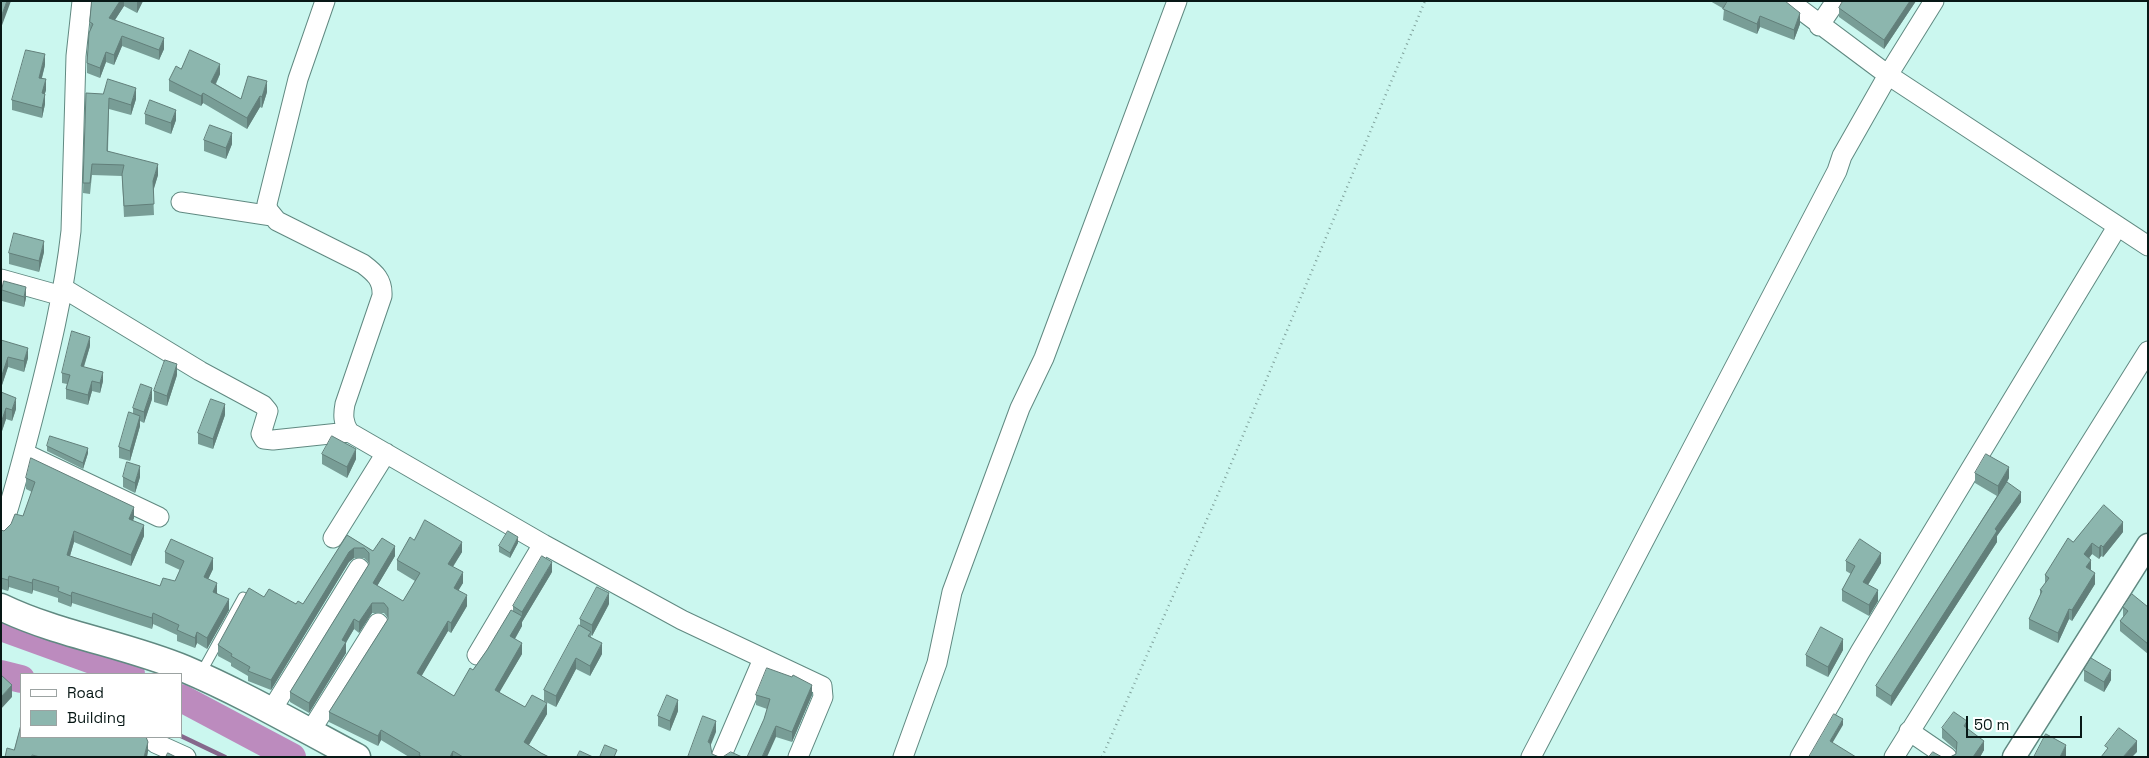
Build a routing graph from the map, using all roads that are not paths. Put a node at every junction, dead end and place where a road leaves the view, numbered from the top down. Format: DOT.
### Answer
graph roads {
  1 [pos="82,1"];
  2 [pos="325,1"];
  3 [pos="1177,1"];
  4 [pos="1789,1"];
  5 [pos="1836,1"];
  6 [pos="1934,1"];
  7 [pos="1820,26"];
  8 [pos="1888,75"];
  9 [pos="1842,156"];
  10 [pos="181,202"];
  11 [pos="272,216"];
  12 [pos="2117,227"];
  13 [pos="2148,246"];
  14 [pos="1,279"];
  15 [pos="63,292"];
  16 [pos="2148,351"];
  17 [pos="349,432"];
  18 [pos="386,453"];
  19 [pos="24,454"];
  20 [pos="159,517"];
  21 [pos="1,531"];
  22 [pos="333,538"];
  23 [pos="543,544"];
  24 [pos="2148,546"];
  25 [pos="359,568"];
  26 [pos="244,597"];
  27 [pos="1,607"];
  28 [pos="378,623"];
  29 [pos="477,655"];
  30 [pos="763,659"];
  31 [pos="181,673"];
  32 [pos="187,675"];
  33 [pos="272,711"];
  34 [pos="1909,731"];
  35 [pos="310,732"];
  36 [pos="154,745"];
  37 [pos="186,757"];
  38 [pos="357,757"];
  39 [pos="721,757"];
  40 [pos="798,757"];
  41 [pos="903,757"];
  42 [pos="1520,757"];
  43 [pos="1531,757"];
  44 [pos="1800,757"];
  45 [pos="1894,757"];
  46 [pos="1947,757"];
  47 [pos="2014,757"];
  1 -- 15 [label="street"];
  2 -- 11 [label="street"];
  3 -- 41 [label="street"];
  4 -- 7 [label="street"];
  5 -- 7 [label="street"];
  6 -- 8 [label="street"];
  7 -- 8 [label="street"];
  8 -- 9 [label="street"];
  8 -- 12 [label="street"];
  9 -- 42 [label="street"];
  9 -- 43 [label="street"];
  10 -- 11 [label="street"];
  11 -- 17 [label="street"];
  12 -- 13 [label="street"];
  12 -- 44 [label="street"];
  14 -- 15 [label="street"];
  15 -- 17 [label="street"];
  15 -- 19 [label="street"];
  16 -- 34 [label="street"];
  17 -- 18 [label="street"];
  18 -- 22 [label="street"];
  18 -- 23 [label="street"];
  19 -- 20 [label="street"];
  19 -- 21 [label="street"];
  23 -- 29 [label="street"];
  23 -- 30 [label="street"];
  24 -- 47 [label="street"];
  25 -- 33 [label="street"];
  26 -- 32 [label="lane"];
  27 -- 31 [label="main road"];
  28 -- 35 [label="street"];
  30 -- 39 [label="street"];
  30 -- 40 [label="street"];
  32 -- 33 [label="main road"];
  33 -- 35 [label="main road"];
  34 -- 45 [label="street"];
  34 -- 46 [label="street"];
  35 -- 38 [label="main road"];
  36 -- 37 [label="street"];
}
